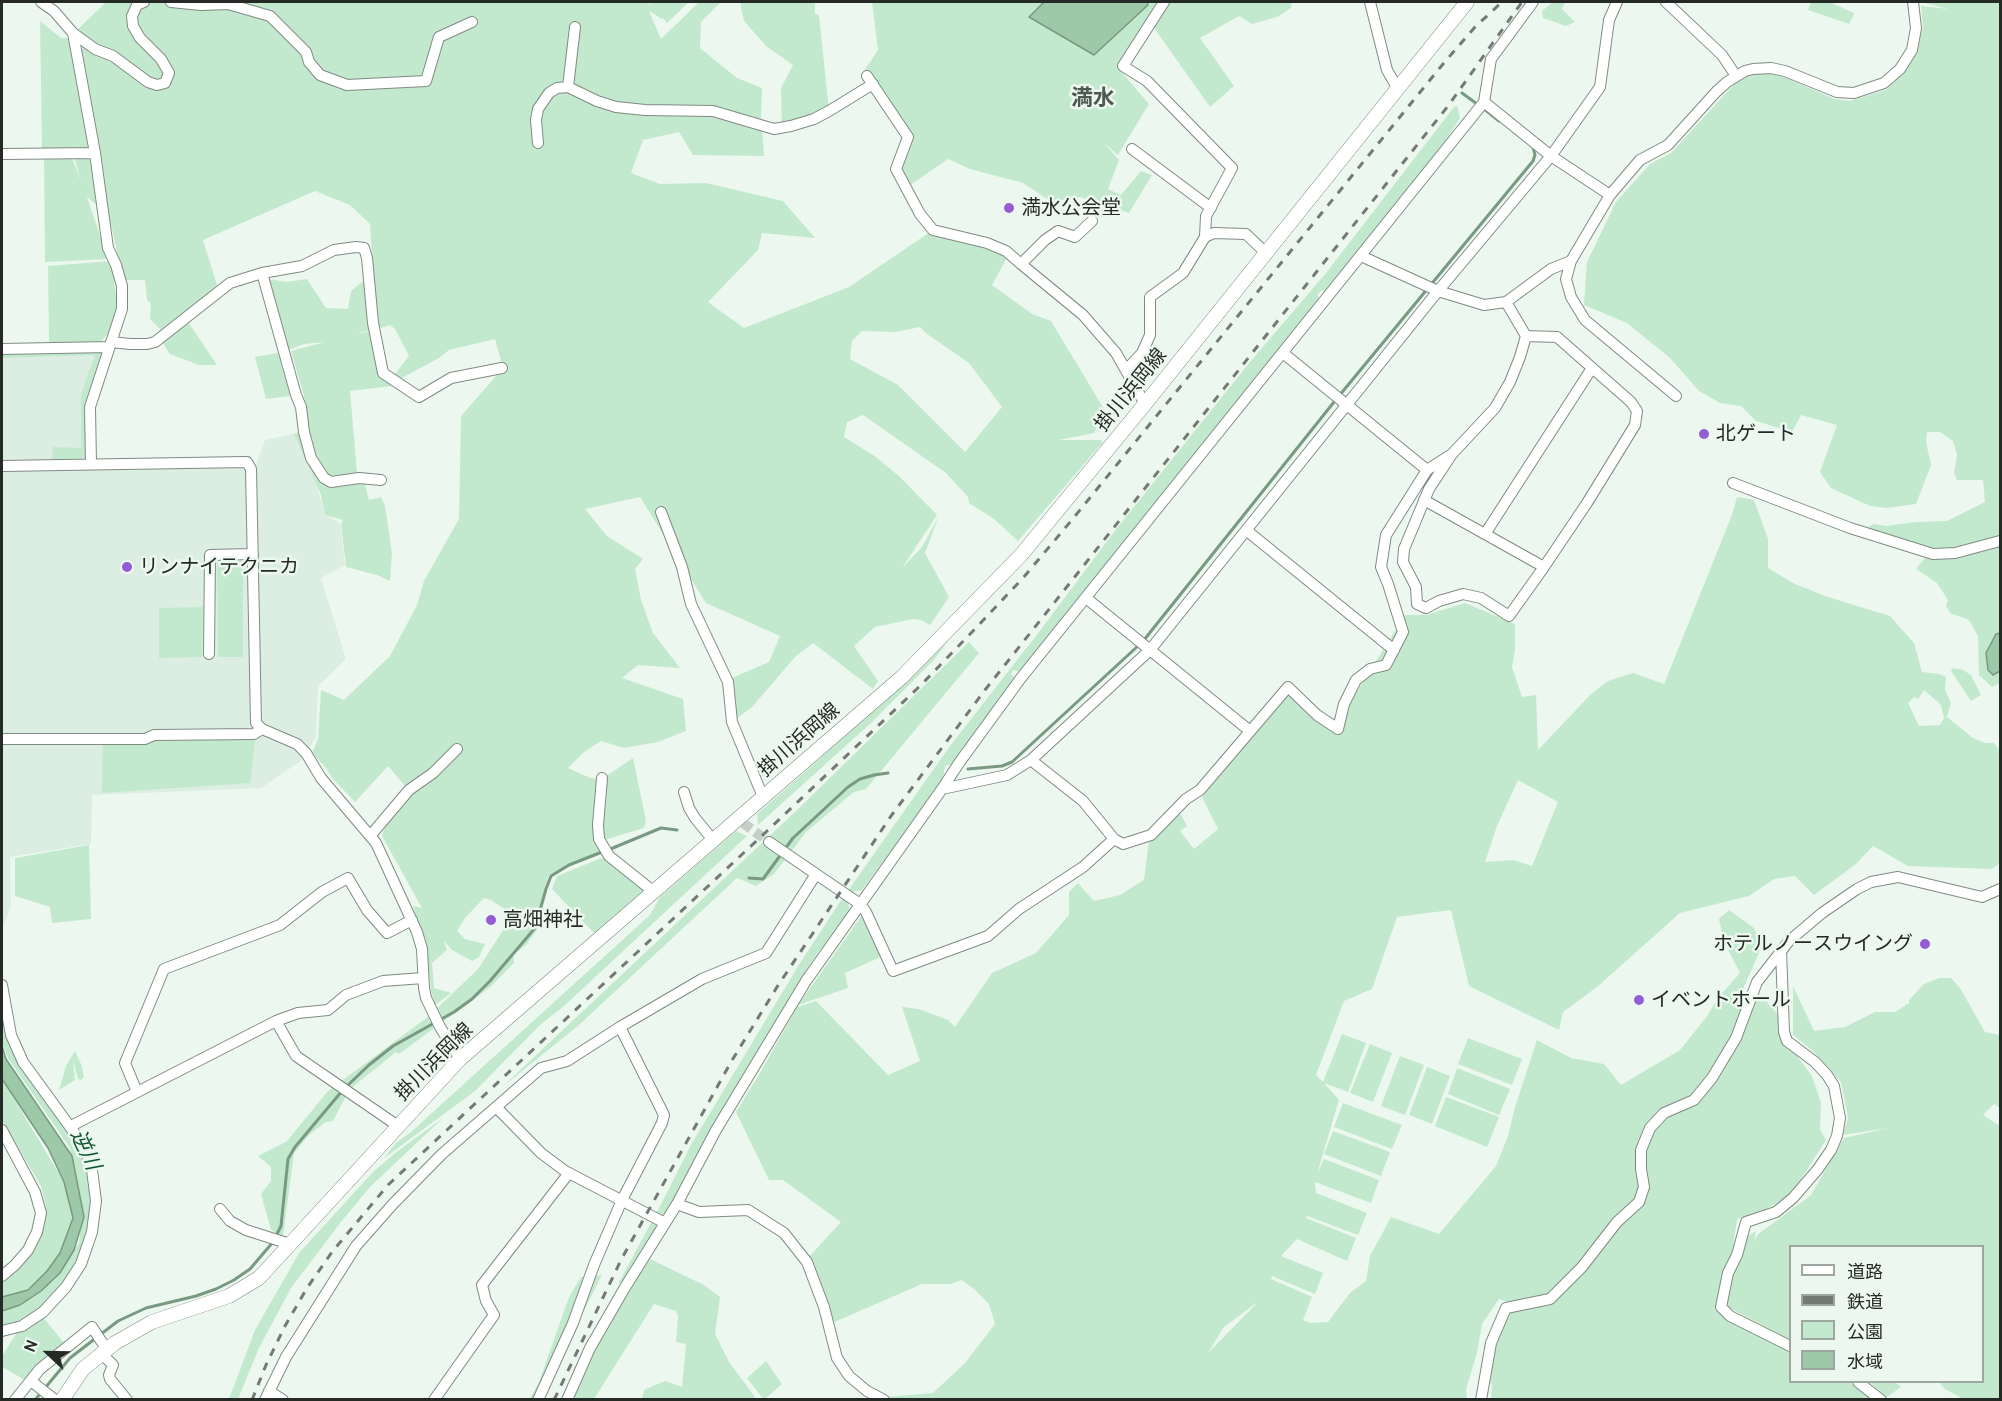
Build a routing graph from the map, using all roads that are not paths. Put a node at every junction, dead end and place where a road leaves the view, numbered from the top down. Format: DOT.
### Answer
graph roads {
  1 [pos="41,2"];
  2 [pos="144,2"];
  3 [pos="171,2"];
  4 [pos="1164,2"];
  5 [pos="1370,2"];
  6 [pos="1467,2"];
  7 [pos="1533,2"];
  8 [pos="1617,2"];
  9 [pos="1666,2"];
  10 [pos="1913,2"];
  11 [pos="472,22"];
  12 [pos="575,27"];
  13 [pos="73,33"];
  14 [pos="1736,76"];
  15 [pos="568,87"];
  16 [pos="1398,89"];
  17 [pos="1484,102"];
  18 [pos="538,143"];
  19 [pos="1132,149"];
  20 [pos="95,153"];
  21 [pos="2,154"];
  22 [pos="1551,156"];
  23 [pos="1610,195"];
  24 [pos="1211,208"];
  25 [pos="1092,221"];
  26 [pos="1205,237"];
  27 [pos="1266,253"];
  28 [pos="1361,256"];
  29 [pos="1571,261"];
  30 [pos="1022,264"];
  31 [pos="262,273"];
  32 [pos="1438,291"];
  33 [pos="1506,302"];
  34 [pos="1526,336"];
  35 [pos="110,344"];
  36 [pos="2,349"];
  37 [pos="1283,353"];
  38 [pos="502,368"];
  39 [pos="1592,368"];
  40 [pos="1126,370"];
  41 [pos="1676,396"];
  42 [pos="1145,404"];
  43 [pos="1347,404"];
  44 [pos="1452,454"];
  45 [pos="91,464"];
  46 [pos="2,466"];
  47 [pos="1427,470"];
  48 [pos="381,480"];
  49 [pos="1733,483"];
  50 [pos="1424,500"];
  51 [pos="661,512"];
  52 [pos="1246,530"];
  53 [pos="1485,534"];
  54 [pos="2001,541"];
  55 [pos="253,554"];
  56 [pos="1544,567"];
  57 [pos="1086,598"];
  58 [pos="1150,650"];
  59 [pos="1394,650"];
  60 [pos="209,654"];
  61 [pos="262,729"];
  62 [pos="1250,731"];
  63 [pos="2,739"];
  64 [pos="457,749"];
  65 [pos="1031,760"];
  66 [pos="602,778"];
  67 [pos="945,784"];
  68 [pos="684,792"];
  69 [pos="763,797"];
  70 [pos="370,836"];
  71 [pos="1114,839"];
  72 [pos="713,840"];
  73 [pos="773,845"];
  74 [pos="816,874"];
  75 [pos="2001,889"];
  76 [pos="654,892"];
  77 [pos="860,904"];
  78 [pos="412,920"];
  79 [pos="1781,951"];
  80 [pos="423,978"];
  81 [pos="2,985"];
  82 [pos="276,1021"];
  83 [pos="620,1027"];
  84 [pos="460,1059"];
  85 [pos="137,1092"];
  86 [pos="496,1107"];
  87 [pos="71,1126"];
  88 [pos="398,1126"];
  89 [pos="2,1130"];
  90 [pos="569,1173"];
  91 [pos="622,1200"];
  92 [pos="676,1204"];
  93 [pos="220,1209"];
  94 [pos="665,1222"];
  95 [pos="287,1242"];
  96 [pos="2,1276"];
  97 [pos="2,1332"];
  98 [pos="102,1344"];
  99 [pos="1789,1345"];
  100 [pos="34,1383"];
  101 [pos="1859,1383"];
  102 [pos="267,1395"];
  103 [pos="55,1398"];
  104 [pos="15,1400"];
  105 [pos="127,1400"];
  106 [pos="283,1400"];
  107 [pos="434,1400"];
  108 [pos="538,1400"];
  109 [pos="567,1400"];
  110 [pos="884,1400"];
  111 [pos="1481,1400"];
  112 [pos="1881,1400"];
  1 -- 13 [label="street"];
  2 -- 13 [label="street"];
  3 -- 11 [label="street"];
  4 -- 24 [label="street"];
  5 -- 16 [label="street"];
  6 -- 16 [label="main road, 掛川浜岡線"];
  7 -- 17 [label="street"];
  8 -- 22 [label="street"];
  9 -- 14 [label="street"];
  10 -- 14 [label="street"];
  12 -- 15 [label="street"];
  13 -- 20 [label="street"];
  14 -- 23 [label="street"];
  15 -- 18 [label="street"];
  15 -- 30 [label="street"];
  16 -- 27 [label="main road, 掛川浜岡線"];
  17 -- 22 [label="street"];
  17 -- 28 [label="street"];
  19 -- 24 [label="street"];
  20 -- 21 [label="street"];
  20 -- 35 [label="street"];
  22 -- 23 [label="street"];
  22 -- 32 [label="street"];
  23 -- 29 [label="street"];
  24 -- 26 [label="street"];
  25 -- 30 [label="street"];
  26 -- 27 [label="street"];
  26 -- 40 [label="street"];
  27 -- 42 [label="main road, 掛川浜岡線"];
  28 -- 32 [label="street"];
  28 -- 37 [label="street"];
  29 -- 33 [label="street"];
  29 -- 41 [label="street"];
  30 -- 40 [label="street"];
  31 -- 35 [label="street"];
  31 -- 38 [label="street"];
  31 -- 48 [label="street"];
  32 -- 33 [label="street"];
  32 -- 43 [label="street"];
  33 -- 34 [label="street"];
  34 -- 39 [label="street"];
  34 -- 44 [label="street"];
  35 -- 36 [label="street"];
  35 -- 45 [label="street"];
  37 -- 43 [label="street"];
  37 -- 57 [label="street"];
  39 -- 53 [label="street"];
  39 -- 56 [label="street"];
  40 -- 42 [label="street"];
  42 -- 69 [label="main road, 掛川浜岡線"];
  43 -- 47 [label="street"];
  43 -- 52 [label="street"];
  44 -- 47 [label="street"];
  44 -- 50 [label="street"];
  45 -- 46 [label="street"];
  45 -- 55 [label="street"];
  47 -- 59 [label="street"];
  49 -- 54 [label="street"];
  50 -- 53 [label="street"];
  50 -- 56 [label="street"];
  51 -- 69 [label="street"];
  52 -- 58 [label="street"];
  52 -- 59 [label="street"];
  53 -- 56 [label="street"];
  55 -- 60 [label="street"];
  55 -- 61 [label="street"];
  57 -- 58 [label="street"];
  57 -- 67 [label="street"];
  58 -- 62 [label="street"];
  58 -- 65 [label="street"];
  59 -- 62 [label="street"];
  61 -- 63 [label="street"];
  61 -- 70 [label="street"];
  62 -- 71 [label="street"];
  64 -- 70 [label="street"];
  65 -- 67 [label="street"];
  65 -- 71 [label="street"];
  66 -- 76 [label="street"];
  67 -- 77 [label="street"];
  68 -- 72 [label="street"];
  69 -- 72 [label="main road, 掛川浜岡線"];
  70 -- 78 [label="street"];
  71 -- 77 [label="street"];
  72 -- 76 [label="main road, 掛川浜岡線"];
  73 -- 74 [label="street"];
  74 -- 77 [label="street"];
  74 -- 83 [label="street"];
  75 -- 79 [label="street"];
  76 -- 84 [label="main road, 掛川浜岡線"];
  77 -- 92 [label="street"];
  78 -- 80 [label="street"];
  78 -- 85 [label="street"];
  79 -- 99 [label="street"];
  79 -- 111 [label="street"];
  80 -- 82 [label="street"];
  80 -- 84 [label="street"];
  81 -- 87 [label="street"];
  82 -- 85 [label="street"];
  82 -- 88 [label="street"];
  83 -- 86 [label="street"];
  83 -- 91 [label="street"];
  84 -- 88 [label="main road, 掛川浜岡線"];
  85 -- 87 [label="street"];
  86 -- 90 [label="street"];
  86 -- 102 [label="street"];
  87 -- 97 [label="street"];
  88 -- 95 [label="main road, 掛川浜岡線"];
  89 -- 96 [label="street"];
  90 -- 91 [label="street"];
  90 -- 107 [label="street"];
  91 -- 94 [label="street"];
  91 -- 108 [label="street"];
  92 -- 94 [label="street"];
  92 -- 110 [label="street"];
  93 -- 95 [label="street"];
  94 -- 109 [label="street"];
  95 -- 98 [label="main road, 掛川浜岡線"];
  98 -- 100 [label="street"];
  98 -- 103 [label="main road, 掛川浜岡線"];
  98 -- 105 [label="street"];
  100 -- 103 [label="street"];
  100 -- 104 [label="street"];
  101 -- 112 [label="street"];
  102 -- 106 [label="street"];
}
